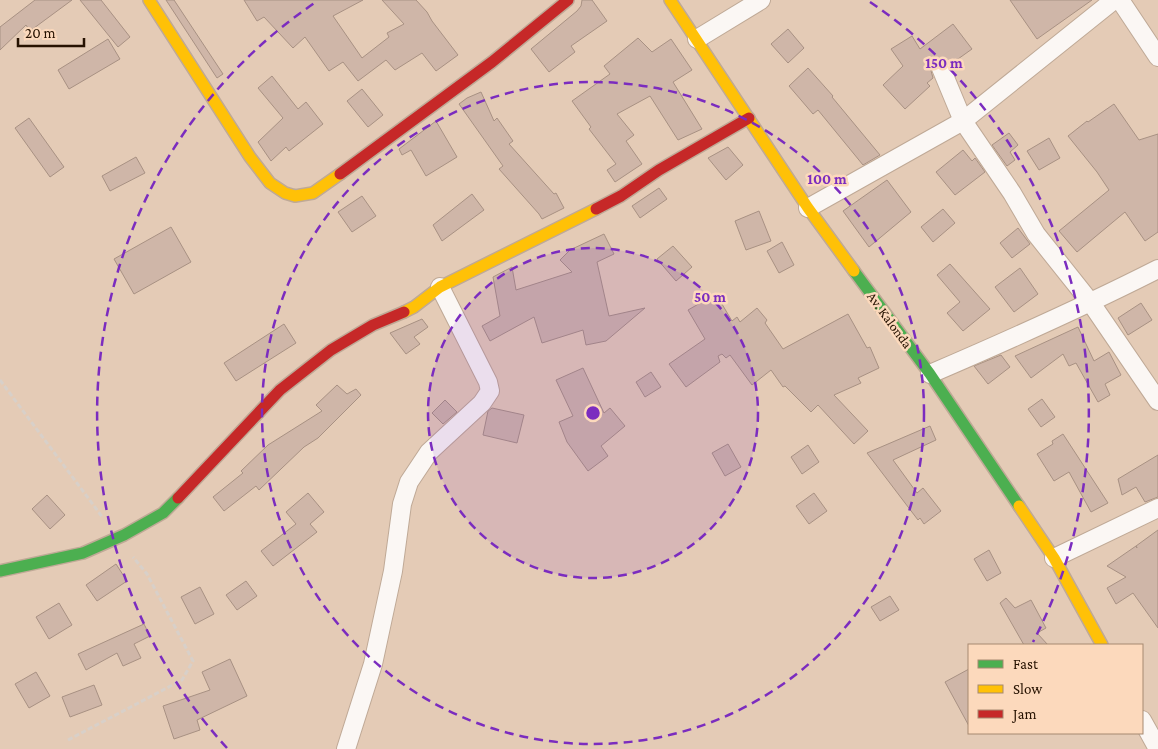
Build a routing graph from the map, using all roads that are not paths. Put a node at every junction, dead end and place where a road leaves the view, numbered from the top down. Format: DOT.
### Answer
graph roads {
  1 [pos="149,0"];
  2 [pos="568,0"];
  3 [pos="670,0"];
  4 [pos="762,0"];
  5 [pos="1114,0"];
  6 [pos="1120,0"];
  7 [pos="697,40"];
  8 [pos="1158,57"];
  9 [pos="941,68"];
  10 [pos="749,118"];
  11 [pos="963,121"];
  12 [pos="808,208"];
  13 [pos="1158,269"];
  14 [pos="440,287"];
  15 [pos="1091,303"];
  16 [pos="930,374"];
  17 [pos="1158,401"];
  18 [pos="1158,508"];
  19 [pos="1054,558"];
  20 [pos="0,571"];
  21 [pos="1101,644"];
  22 [pos="1143,722"];
  23 [pos="346,749"];
  24 [pos="1158,749"];
  1 -- 2 [label="street"];
  3 -- 7 [label="street, Av. Kalonda"];
  4 -- 7 [label="street"];
  5 -- 11 [label="street"];
  6 -- 8 [label="street"];
  7 -- 10 [label="street, Av. Kalonda"];
  9 -- 11 [label="street"];
  10 -- 12 [label="street, Av. Kalonda"];
  10 -- 14 [label="street"];
  11 -- 12 [label="street"];
  11 -- 15 [label="street"];
  12 -- 16 [label="street, Av. Kalonda"];
  13 -- 15 [label="street"];
  14 -- 20 [label="street"];
  14 -- 23 [label="street"];
  15 -- 16 [label="street"];
  15 -- 17 [label="street"];
  16 -- 19 [label="street, Av. Kalonda"];
  18 -- 19 [label="street"];
  19 -- 21 [label="street, Av. Kalonda"];
  22 -- 24 [label="street"];
}
